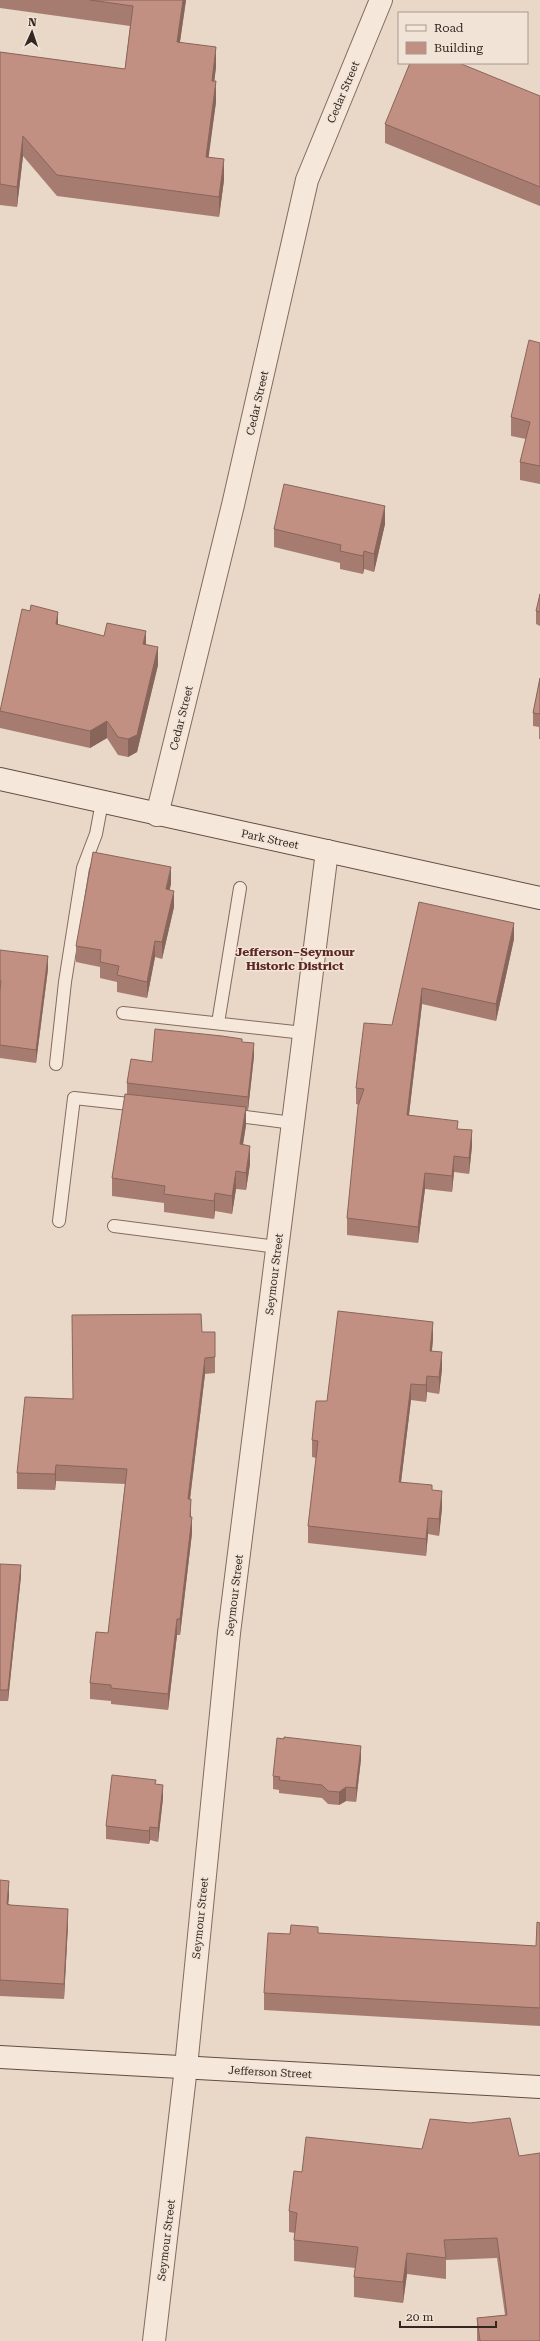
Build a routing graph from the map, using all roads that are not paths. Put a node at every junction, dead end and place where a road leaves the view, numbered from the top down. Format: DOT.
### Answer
graph roads {
  1 [pos="381,0"];
  2 [pos="0,779"];
  3 [pos="102,802"];
  4 [pos="157,815"];
  5 [pos="327,851"];
  6 [pos="240,888"];
  7 [pos="540,898"];
  8 [pos="124,1013"];
  9 [pos="218,1023"];
  10 [pos="304,1033"];
  11 [pos="56,1064"];
  12 [pos="153,1107"];
  13 [pos="216,1114"];
  14 [pos="292,1122"];
  15 [pos="59,1221"];
  16 [pos="114,1226"];
  17 [pos="277,1247"];
  18 [pos="0,2057"];
  19 [pos="186,2067"];
  20 [pos="540,2087"];
  21 [pos="154,2341"];
  1 -- 4 [label="street, Cedar Street"];
  2 -- 3 [label="street, Park Street"];
  3 -- 4 [label="street, Park Street"];
  3 -- 11 [label="lane"];
  4 -- 5 [label="street, Park Street"];
  5 -- 7 [label="street, Park Street"];
  5 -- 10 [label="street, Seymour Street"];
  6 -- 9 [label="lane"];
  8 -- 9 [label="lane"];
  9 -- 10 [label="lane"];
  10 -- 14 [label="street, Seymour Street"];
  12 -- 15 [label="lane"];
  13 -- 14 [label="lane"];
  14 -- 17 [label="street, Seymour Street"];
  16 -- 17 [label="lane"];
  17 -- 19 [label="street, Seymour Street"];
  18 -- 19 [label="street, Jefferson Street"];
  19 -- 20 [label="street, Jefferson Street"];
  19 -- 21 [label="street, Seymour Street"];
}
